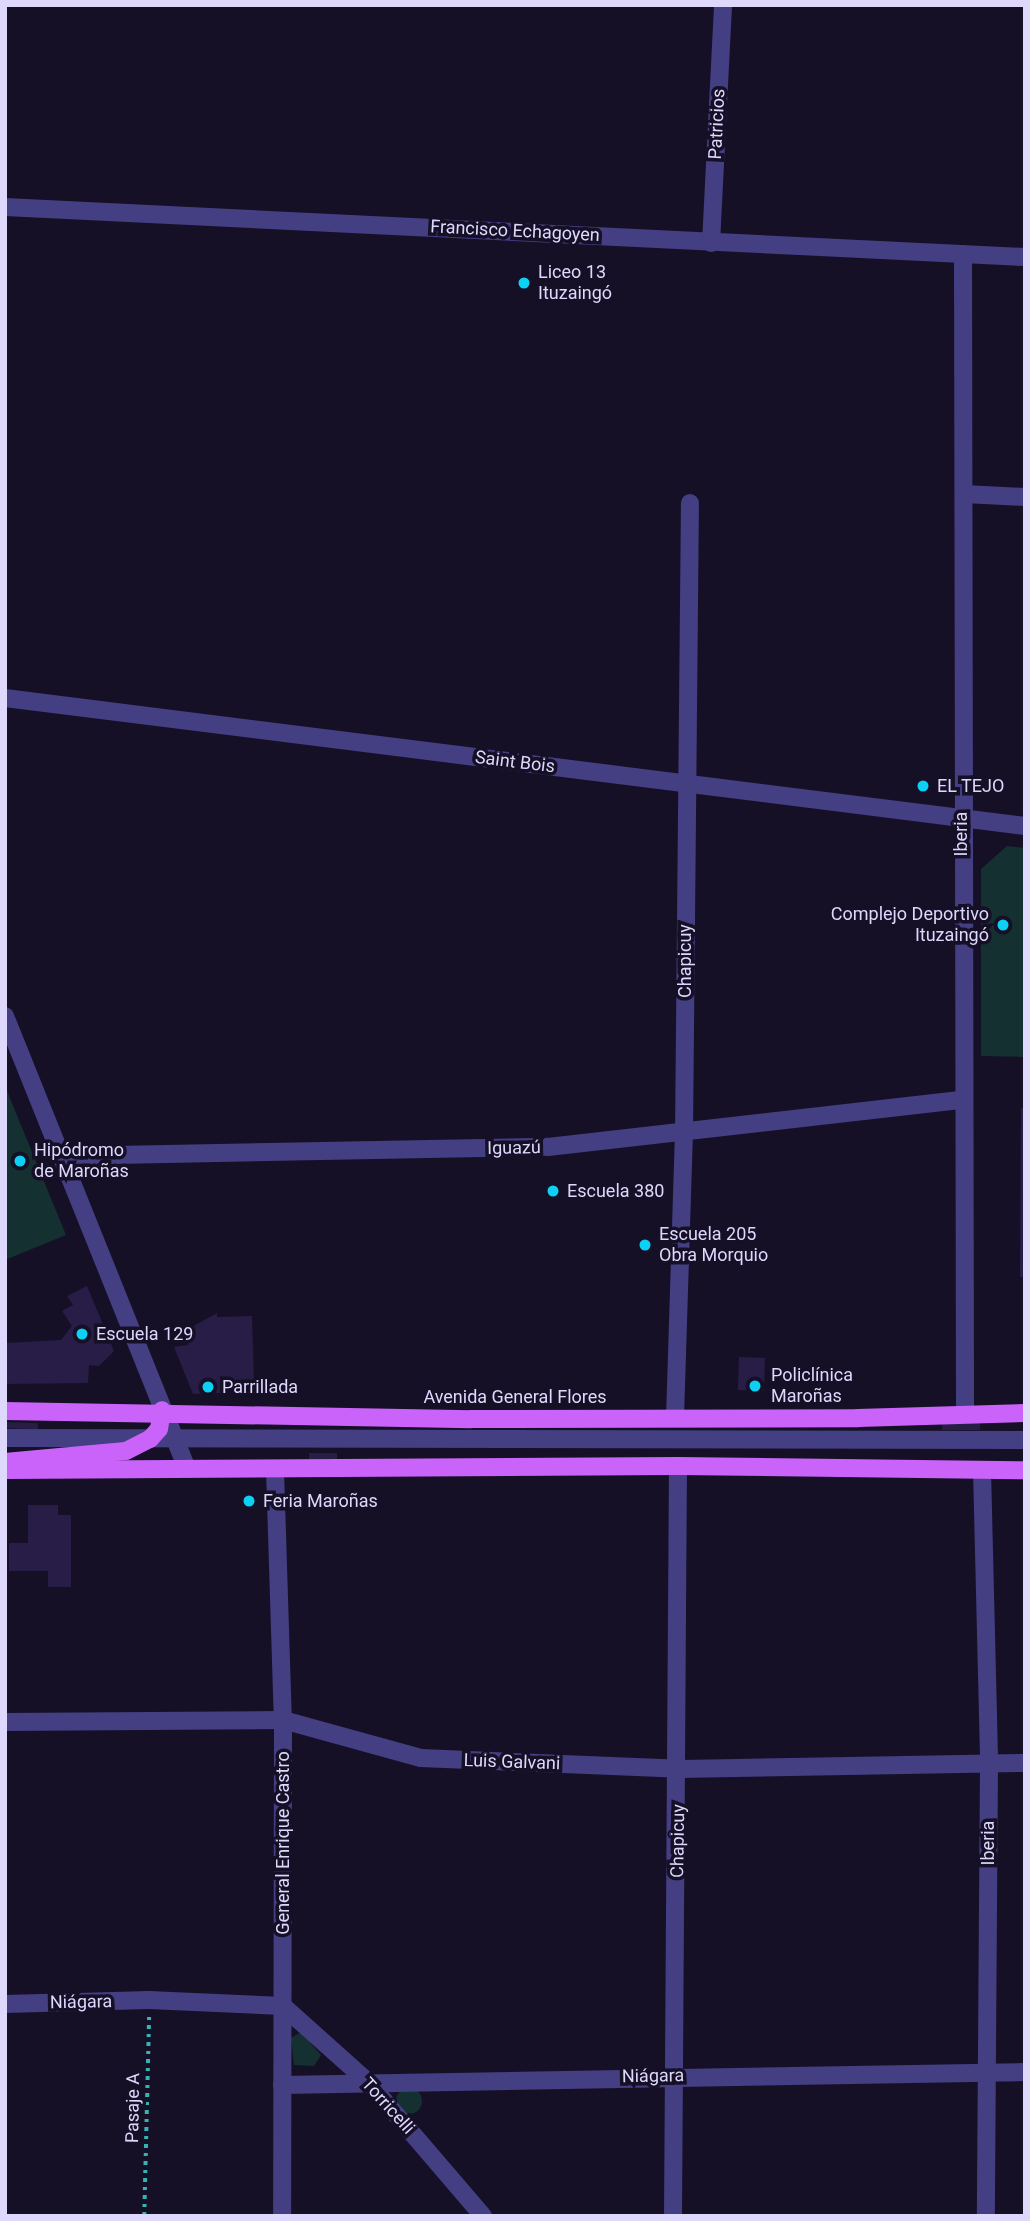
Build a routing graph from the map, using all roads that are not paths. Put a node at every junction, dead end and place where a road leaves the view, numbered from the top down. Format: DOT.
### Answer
graph roads {
  1 [pos="723,5"];
  2 [pos="5,207"];
  3 [pos="712,243"];
  4 [pos="963,254"];
  5 [pos="1025,257"];
  6 [pos="964,494"];
  7 [pos="1025,497"];
  8 [pos="690,503"];
  9 [pos="5,698"];
  10 [pos="687,784"];
  11 [pos="961,818"];
  12 [pos="1025,826"];
  13 [pos="5,1016"];
  14 [pos="962,1100"];
  15 [pos="684,1134"];
  16 [pos="63,1156"];
  17 [pos="162,1410"];
  18 [pos="5,1411"];
  19 [pos="965,1413"];
  20 [pos="1025,1413"];
  21 [pos="676,1418"];
  22 [pos="152,1437"];
  23 [pos="174,1437"];
  24 [pos="5,1438"];
  25 [pos="1025,1440"];
  26 [pos="5,1462"];
  27 [pos="678,1465"];
  28 [pos="187,1469"];
  29 [pos="5,1470"];
  30 [pos="275,1470"];
  31 [pos="982,1470"];
  32 [pos="1025,1470"];
  33 [pos="283,1720"];
  34 [pos="5,1722"];
  35 [pos="1025,1763"];
  36 [pos="989,1764"];
  37 [pos="679,1769"];
  38 [pos="5,2004"];
  39 [pos="283,2007"];
  40 [pos="987,2072"];
  41 [pos="1025,2072"];
  42 [pos="675,2075"];
  43 [pos="369,2083"];
  44 [pos="282,2085"];
  45 [pos="282,2216"];
  46 [pos="483,2216"];
  47 [pos="673,2216"];
  48 [pos="986,2216"];
  1 -- 3 [label="street, Patricios"];
  2 -- 3 [label="street, Francisco Echagoyen"];
  3 -- 4 [label="street, Francisco Echagoyen"];
  4 -- 5 [label="street, Francisco Echagoyen"];
  4 -- 6 [label="street, Iberia"];
  6 -- 7 [label="street"];
  6 -- 11 [label="street, Iberia"];
  8 -- 10 [label="street, Chapicuy"];
  9 -- 10 [label="street, Saint Bois"];
  10 -- 11 [label="street, Saint Bois"];
  10 -- 15 [label="street, Chapicuy"];
  11 -- 12 [label="street, Saint Bois"];
  11 -- 14 [label="street, Iberia"];
  13 -- 16 [label="street"];
  14 -- 15 [label="street, Iguazú"];
  14 -- 19 [label="street, Iberia"];
  15 -- 16 [label="street, Iguazú"];
  15 -- 21 [label="street, Chapicuy"];
  16 -- 17 [label="street"];
  17 -- 18 [label="main road, Avenida General Flores"];
  17 -- 21 [label="main road, Avenida General Flores"];
  17 -- 22 [label="main road"];
  17 -- 23 [label="street"];
  19 -- 20 [label="main road, Avenida General Flores"];
  19 -- 21 [label="main road, Avenida General Flores"];
  22 -- 23 [label="street"];
  22 -- 24 [label="street"];
  22 -- 26 [label="main road"];
  23 -- 25 [label="street"];
  23 -- 28 [label="street"];
  27 -- 30 [label="main road"];
  27 -- 31 [label="main road"];
  27 -- 37 [label="street, Chapicuy"];
  28 -- 29 [label="main road"];
  28 -- 30 [label="main road"];
  30 -- 33 [label="street, General Enrique Castro"];
  31 -- 32 [label="main road"];
  31 -- 36 [label="street, Iberia"];
  33 -- 34 [label="street, Luis Galvani"];
  33 -- 37 [label="street, Luis Galvani"];
  33 -- 39 [label="street, General Enrique Castro"];
  35 -- 36 [label="street, Luis Galvani"];
  36 -- 37 [label="street, Luis Galvani"];
  36 -- 40 [label="street, Iberia"];
  37 -- 42 [label="street, Chapicuy"];
  38 -- 39 [label="street, Niágara"];
  39 -- 43 [label="street, Torricelli"];
  39 -- 44 [label="street, General Enrique Castro"];
  40 -- 41 [label="street, Niágara"];
  40 -- 42 [label="street, Niágara"];
  40 -- 48 [label="street, Iberia"];
  42 -- 43 [label="street, Niágara"];
  42 -- 47 [label="street, Chapicuy"];
  43 -- 44 [label="street, Niágara"];
  43 -- 46 [label="street, Torricelli"];
  44 -- 45 [label="street, General Enrique Castro"];
}
